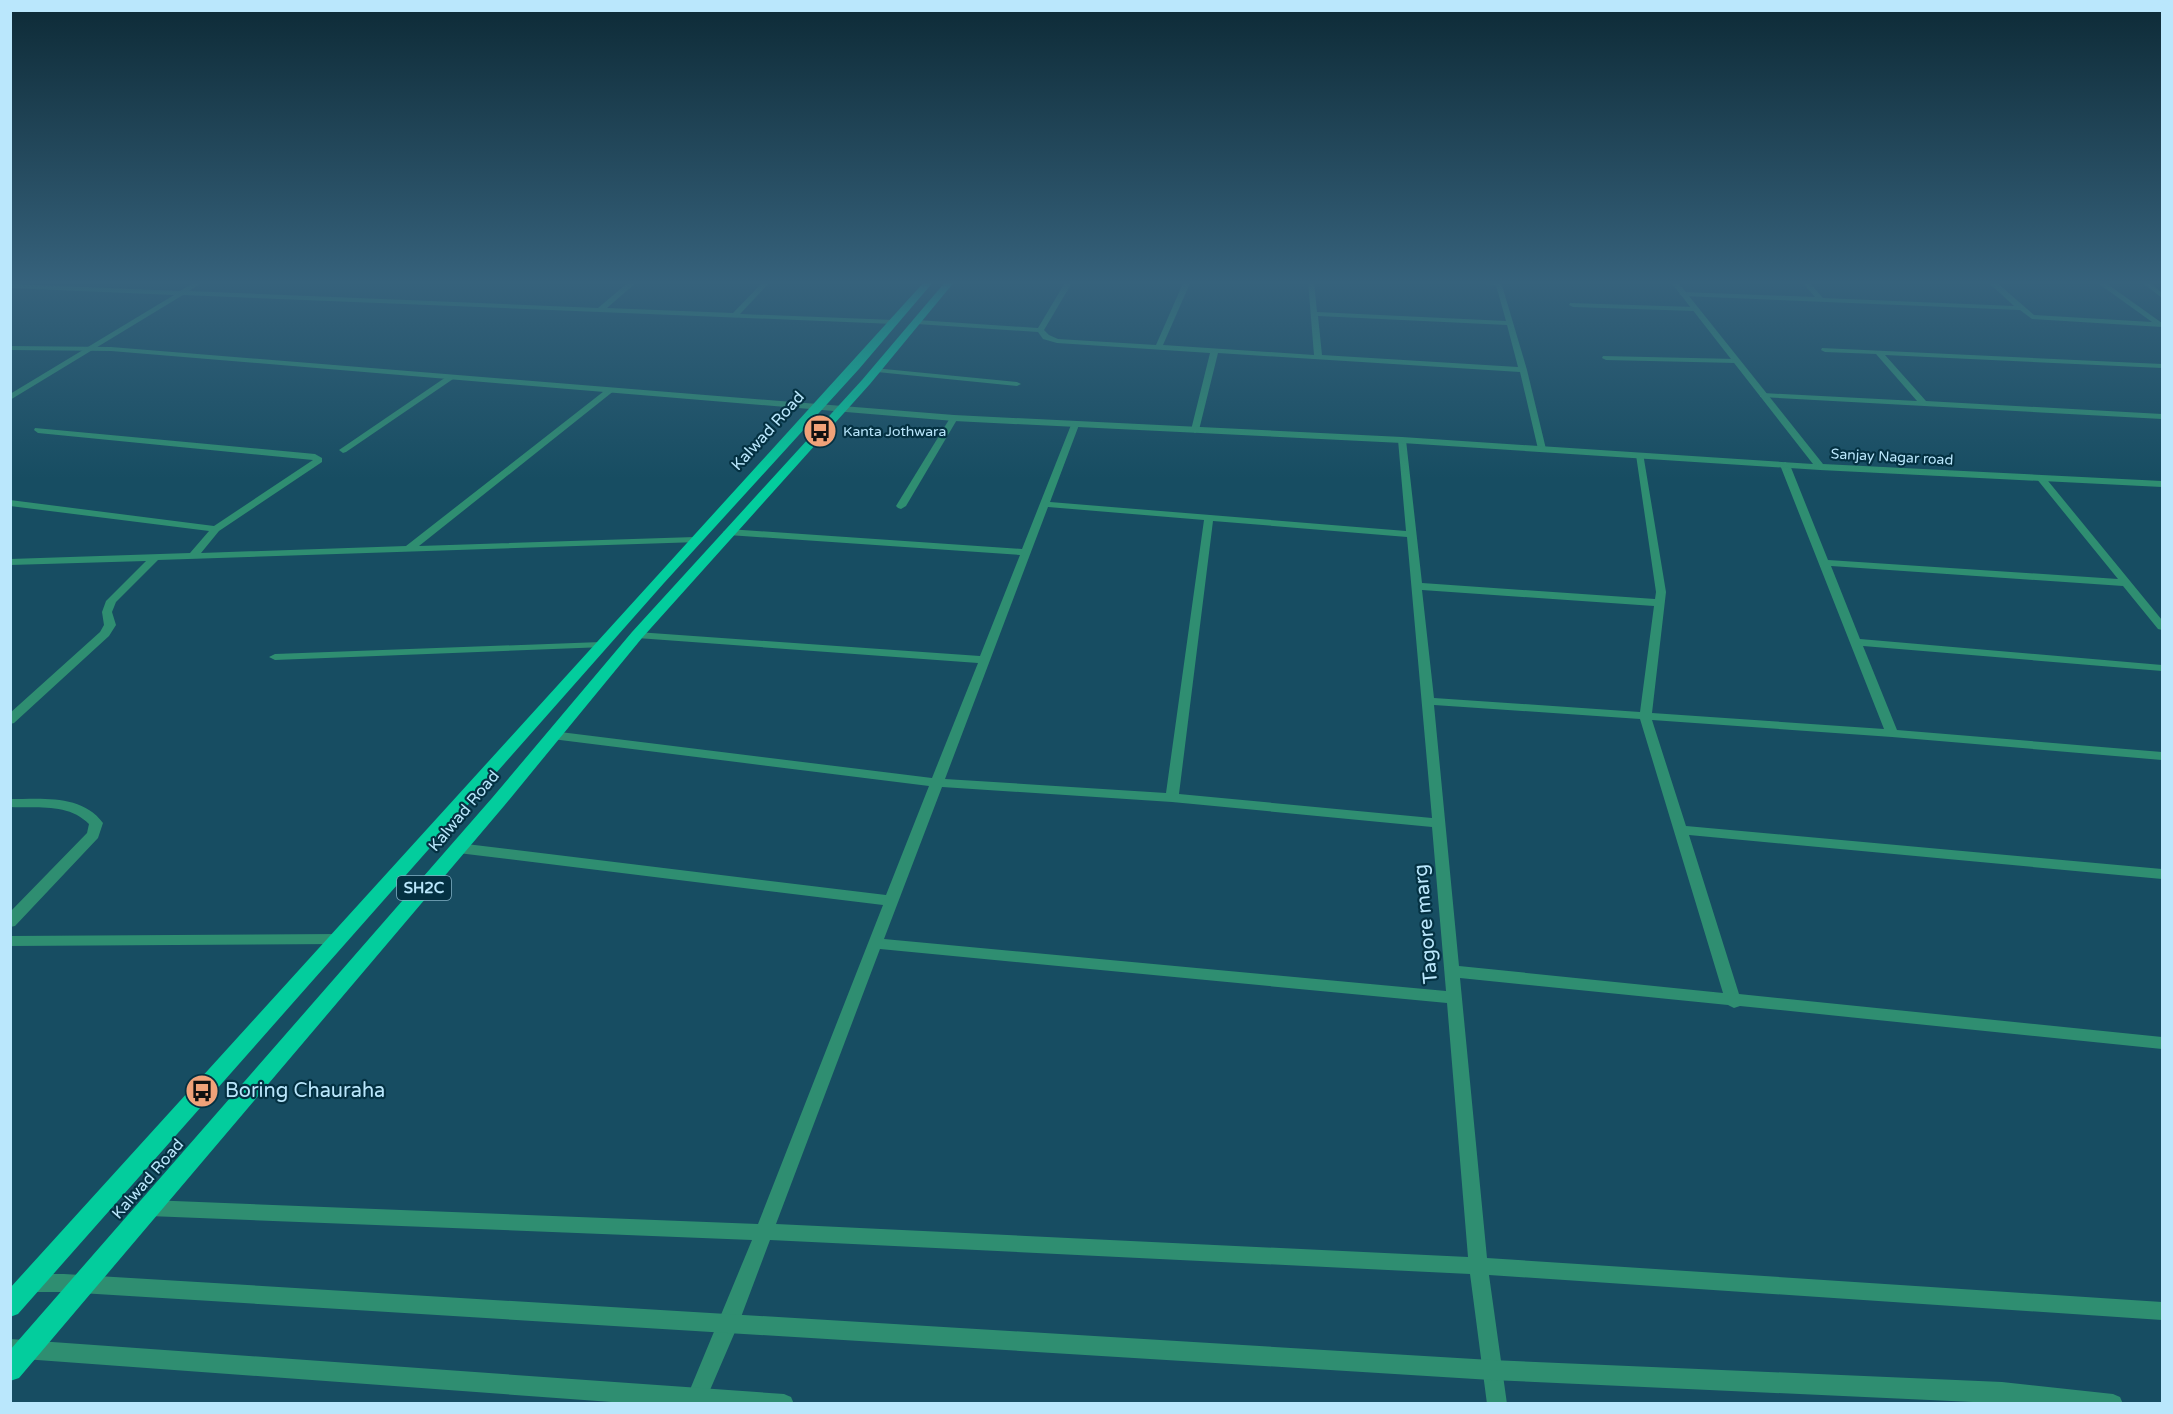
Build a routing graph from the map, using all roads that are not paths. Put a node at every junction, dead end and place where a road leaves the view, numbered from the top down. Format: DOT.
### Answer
graph roads {
  1 [pos="92,347"];
  2 [pos="871,347"];
  3 [pos="896,347"];
  4 [pos="1173,347"];
  5 [pos="1317,347"];
  6 [pos="1516,347"];
  7 [pos="1725,347"];
  8 [pos="10,348"];
  9 [pos="89,349"];
  10 [pos="1215,350"];
  11 [pos="1825,350"];
  12 [pos="1878,352"];
  13 [pos="1318,358"];
  14 [pos="1606,358"];
  15 [pos="1736,361"];
  16 [pos="2163,366"];
  17 [pos="877,370"];
  18 [pos="1523,370"];
  19 [pos="452,377"];
  20 [pos="1017,384"];
  21 [pos="611,390"];
  22 [pos="1763,395"];
  23 [pos="10,398"];
  24 [pos="1924,404"];
  25 [pos="816,407"];
  26 [pos="840,410"];
  27 [pos="2163,417"];
  28 [pos="954,418"];
  29 [pos="1075,425"];
  30 [pos="38,430"];
  31 [pos="1196,430"];
  32 [pos="1402,440"];
  33 [pos="1542,449"];
  34 [pos="344,450"];
  35 [pos="1640,455"];
  36 [pos="1785,465"];
  37 [pos="1820,467"];
  38 [pos="2041,478"];
  39 [pos="2163,484"];
  40 [pos="10,502"];
  41 [pos="1043,504"];
  42 [pos="901,506"];
  43 [pos="1209,518"];
  44 [pos="216,529"];
  45 [pos="728,532"];
  46 [pos="1410,534"];
  47 [pos="695,540"];
  48 [pos="411,547"];
  49 [pos="1025,552"];
  50 [pos="193,556"];
  51 [pos="155,558"];
  52 [pos="10,562"];
  53 [pos="1825,563"];
  54 [pos="2127,583"];
  55 [pos="1415,586"];
  56 [pos="1660,603"];
  57 [pos="2163,627"];
  58 [pos="637,635"];
  59 [pos="1856,642"];
  60 [pos="601,645"];
  61 [pos="275,657"];
  62 [pos="984,660"];
  63 [pos="2163,668"];
  64 [pos="1428,701"];
  65 [pos="1645,717"];
  66 [pos="10,720"];
  67 [pos="1892,733"];
  68 [pos="552,735"];
  69 [pos="2163,756"];
  70 [pos="936,783"];
  71 [pos="1172,798"];
  72 [pos="10,803"];
  73 [pos="1437,823"];
  74 [pos="1679,830"];
  75 [pos="458,848"];
  76 [pos="2163,874"];
  77 [pos="891,901"];
  78 [pos="10,922"];
  79 [pos="339,939"];
  80 [pos="10,941"];
  81 [pos="875,943"];
  82 [pos="1451,971"];
  83 [pos="1454,998"];
  84 [pos="1734,1002"];
  85 [pos="2163,1043"];
  86 [pos="149,1208"];
  87 [pos="764,1232"];
  88 [pos="1478,1266"];
  89 [pos="32,1282"];
  90 [pos="81,1285"];
  91 [pos="10,1288"];
  92 [pos="10,1306"];
  93 [pos="2163,1311"];
  94 [pos="728,1325"];
  95 [pos="19,1348"];
  96 [pos="10,1369"];
  97 [pos="1491,1370"];
  98 [pos="695,1401"];
  99 [pos="784,1404"];
  100 [pos="1497,1404"];
  101 [pos="2113,1404"];
  1 -- 9 [label="street"];
  2 -- 25 [label="main road, Kalwad Road / SH2C"];
  3 -- 17 [label="main road, Kalwad Road / SH2C"];
  4 -- 10 [label="street"];
  5 -- 13 [label="street"];
  6 -- 18 [label="street"];
  7 -- 15 [label="street, Sanjay Nagar road"];
  8 -- 9 [label="street"];
  9 -- 19 [label="street"];
  9 -- 23 [label="street"];
  10 -- 13 [label="street"];
  10 -- 31 [label="street"];
  11 -- 12 [label="street"];
  12 -- 16 [label="street"];
  12 -- 24 [label="street"];
  13 -- 18 [label="street"];
  14 -- 15 [label="street"];
  15 -- 22 [label="street, Sanjay Nagar road"];
  17 -- 20 [label="street"];
  17 -- 26 [label="main road, Kalwad Road / SH2C"];
  18 -- 33 [label="street"];
  19 -- 21 [label="street"];
  19 -- 34 [label="street"];
  21 -- 25 [label="street"];
  21 -- 48 [label="street"];
  22 -- 24 [label="street"];
  22 -- 37 [label="street, Sanjay Nagar road"];
  24 -- 27 [label="street"];
  25 -- 26 [label="street"];
  25 -- 47 [label="main road, Kalwad Road / SH2C"];
  26 -- 28 [label="street"];
  26 -- 45 [label="main road, Kalwad Road / SH2C"];
  28 -- 29 [label="street"];
  28 -- 42 [label="street"];
  29 -- 31 [label="street"];
  29 -- 41 [label="street"];
  30 -- 44 [label="street"];
  31 -- 32 [label="street"];
  32 -- 33 [label="street"];
  32 -- 46 [label="street, Tagore marg"];
  33 -- 35 [label="street"];
  35 -- 36 [label="street"];
  35 -- 56 [label="street"];
  36 -- 37 [label="street"];
  36 -- 53 [label="street"];
  37 -- 38 [label="street, Sanjay Nagar road"];
  38 -- 39 [label="street, Sanjay Nagar road"];
  38 -- 54 [label="street"];
  40 -- 44 [label="street"];
  41 -- 43 [label="street"];
  41 -- 49 [label="street"];
  43 -- 46 [label="street"];
  43 -- 71 [label="street"];
  44 -- 50 [label="street"];
  45 -- 49 [label="street"];
  45 -- 58 [label="main road, Kalwad Road / SH2C"];
  46 -- 55 [label="street, Tagore marg"];
  47 -- 48 [label="street"];
  47 -- 60 [label="main road, Kalwad Road / SH2C"];
  48 -- 50 [label="street"];
  49 -- 62 [label="street"];
  50 -- 51 [label="street"];
  51 -- 52 [label="street"];
  51 -- 66 [label="street"];
  53 -- 54 [label="street"];
  53 -- 59 [label="street"];
  54 -- 57 [label="street"];
  55 -- 56 [label="street"];
  55 -- 64 [label="street, Tagore marg"];
  56 -- 65 [label="street"];
  58 -- 62 [label="street"];
  58 -- 68 [label="main road, Kalwad Road / SH2C"];
  59 -- 63 [label="street"];
  59 -- 67 [label="street"];
  60 -- 61 [label="street"];
  60 -- 79 [label="main road, Kalwad Road / SH2C"];
  62 -- 70 [label="street"];
  64 -- 65 [label="street"];
  64 -- 73 [label="street, Tagore marg"];
  65 -- 67 [label="street"];
  65 -- 74 [label="street"];
  67 -- 69 [label="street"];
  68 -- 70 [label="street"];
  68 -- 75 [label="main road, Kalwad Road / SH2C"];
  70 -- 71 [label="street"];
  70 -- 77 [label="street"];
  71 -- 73 [label="street"];
  72 -- 78 [label="street"];
  73 -- 82 [label="street, Tagore marg"];
  74 -- 76 [label="street"];
  74 -- 84 [label="street"];
  75 -- 77 [label="street"];
  75 -- 86 [label="main road, Kalwad Road / SH2C"];
  77 -- 81 [label="street"];
  79 -- 80 [label="street"];
  79 -- 89 [label="main road, Kalwad Road / SH2C"];
  81 -- 83 [label="street"];
  81 -- 87 [label="street"];
  82 -- 83 [label="street, Tagore marg"];
  82 -- 84 [label="street"];
  83 -- 88 [label="street, Tagore marg"];
  84 -- 85 [label="street"];
  86 -- 87 [label="street"];
  86 -- 90 [label="main road, Kalwad Road / SH2C"];
  87 -- 88 [label="street"];
  87 -- 94 [label="street"];
  88 -- 93 [label="street"];
  88 -- 97 [label="street, Tagore marg"];
  89 -- 90 [label="street"];
  89 -- 91 [label="street"];
  89 -- 92 [label="main road, Kalwad Road / SH2C"];
  90 -- 94 [label="street"];
  90 -- 95 [label="main road, Kalwad Road / SH2C"];
  94 -- 97 [label="street"];
  94 -- 98 [label="street"];
  95 -- 96 [label="main road, Kalwad Road / SH2C"];
  95 -- 98 [label="street"];
  97 -- 100 [label="street, Tagore marg"];
  97 -- 101 [label="street"];
  98 -- 99 [label="street"];
}
